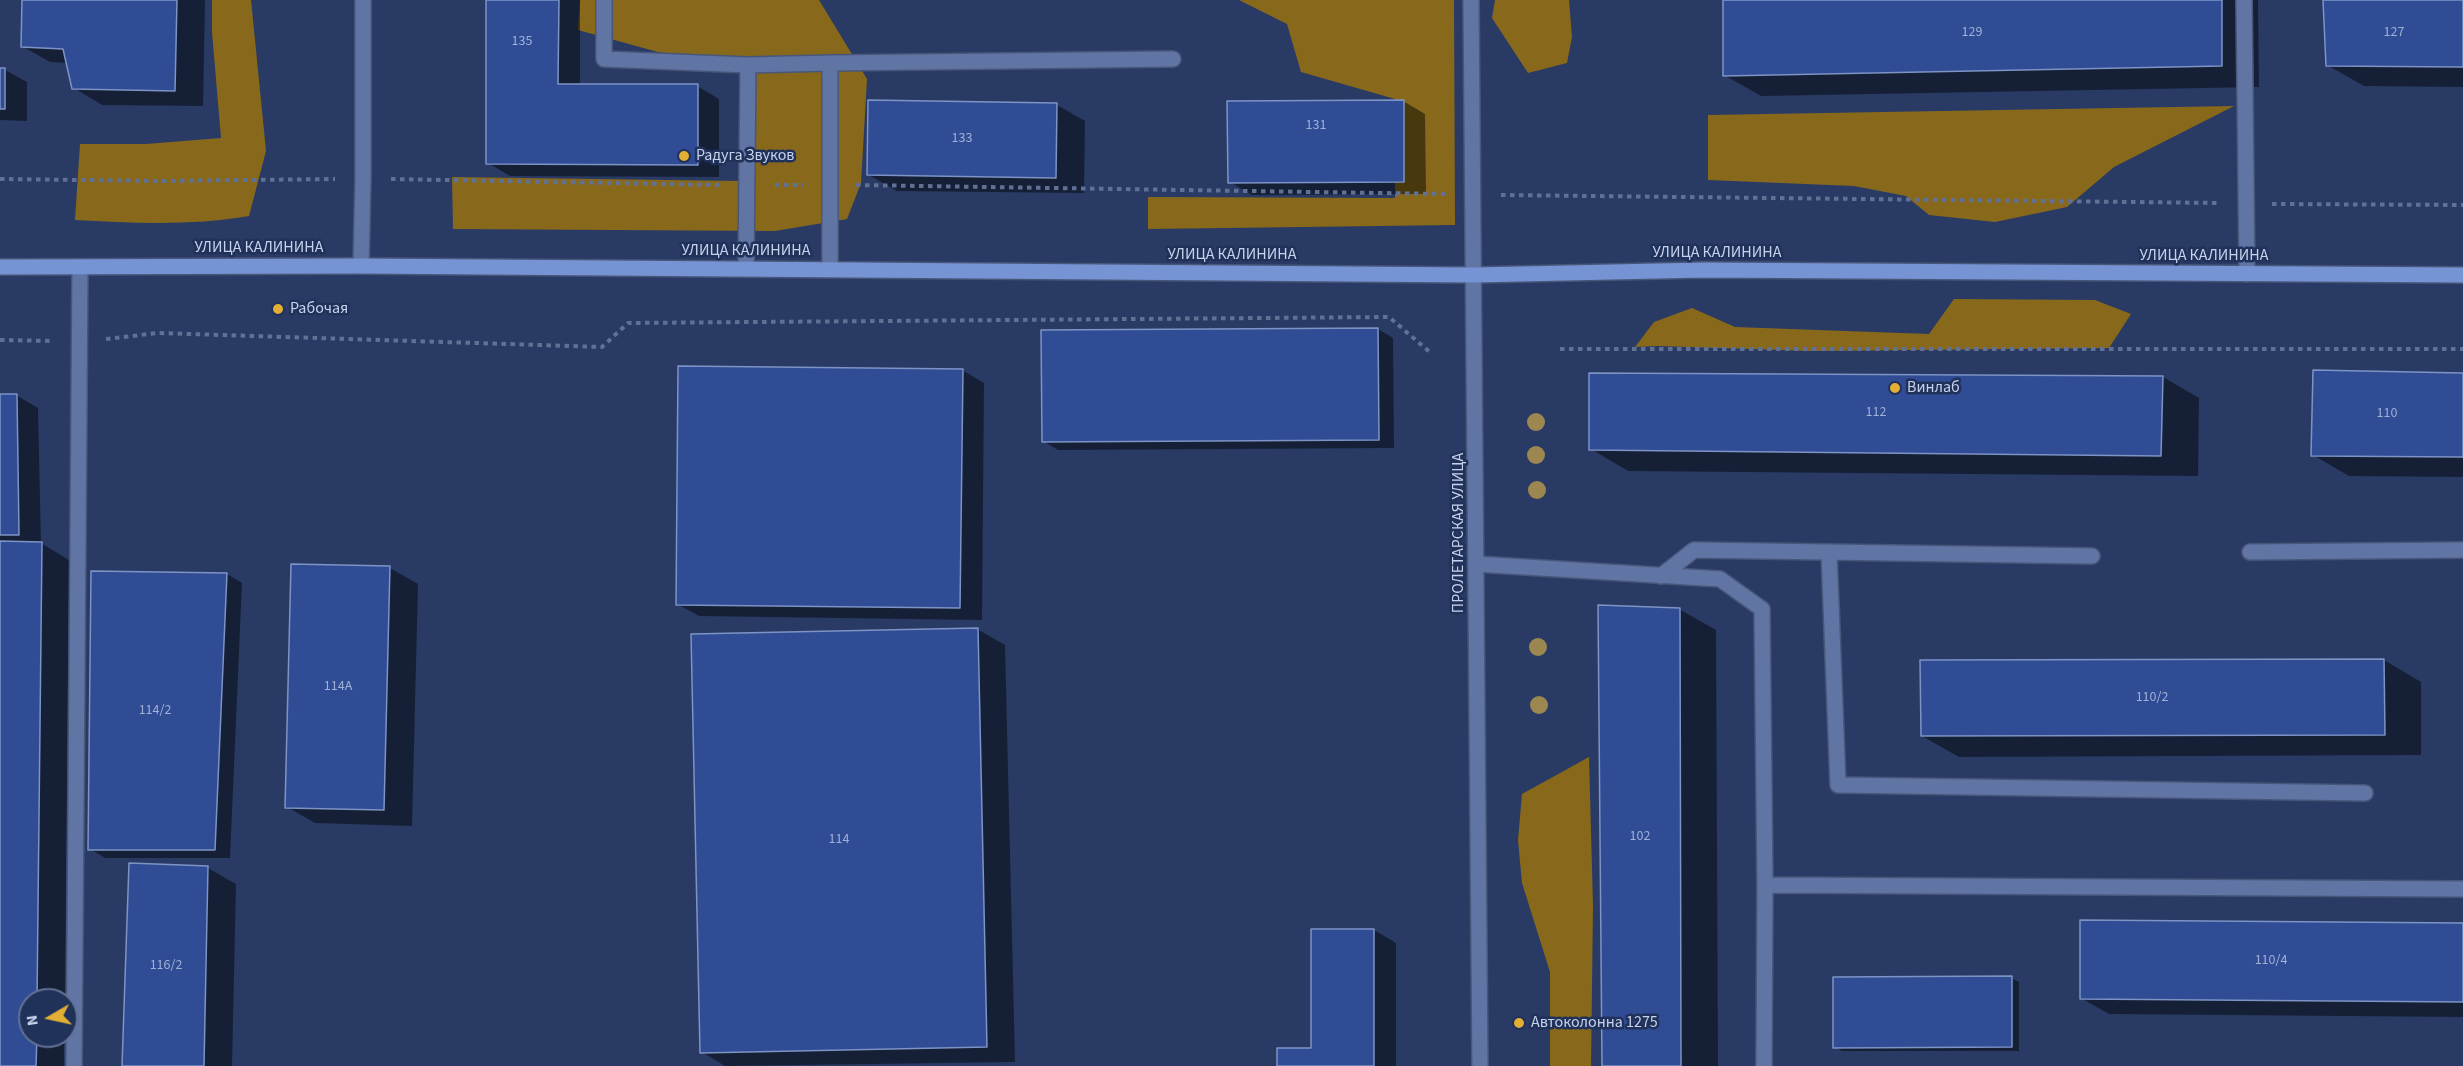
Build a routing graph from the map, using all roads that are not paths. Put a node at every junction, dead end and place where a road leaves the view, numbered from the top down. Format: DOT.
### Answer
graph roads {
  1 [pos="363,0"];
  2 [pos="604,0"];
  3 [pos="1472,0"];
  4 [pos="2244,0"];
  5 [pos="1173,59"];
  6 [pos="830,63"];
  7 [pos="748,65"];
  8 [pos="361,266"];
  9 [pos="0,267"];
  10 [pos="80,268"];
  11 [pos="746,269"];
  12 [pos="830,269"];
  13 [pos="2247,274"];
  14 [pos="1474,275"];
  15 [pos="2463,275"];
  16 [pos="2463,550"];
  17 [pos="2250,552"];
  18 [pos="1829,553"];
  19 [pos="2092,556"];
  20 [pos="1476,564"];
  21 [pos="1660,576"];
  22 [pos="2365,793"];
  23 [pos="1765,885"];
  24 [pos="2463,889"];
  25 [pos="74,1066"];
  26 [pos="1480,1066"];
  27 [pos="1764,1066"];
  1 -- 8 [label="street"];
  2 -- 7 [label="street"];
  3 -- 14 [label="street, ПРОЛЕТАРСКАЯ УЛИЦА"];
  4 -- 13 [label="street"];
  5 -- 6 [label="street"];
  6 -- 7 [label="street"];
  6 -- 12 [label="street"];
  7 -- 11 [label="street"];
  8 -- 10 [label="main road, УЛИЦА КАЛИНИНА"];
  8 -- 11 [label="main road, УЛИЦА КАЛИНИНА"];
  9 -- 10 [label="main road, УЛИЦА КАЛИНИНА"];
  10 -- 25 [label="street"];
  11 -- 12 [label="main road, УЛИЦА КАЛИНИНА"];
  12 -- 14 [label="main road, УЛИЦА КАЛИНИНА"];
  13 -- 14 [label="main road, УЛИЦА КАЛИНИНА"];
  13 -- 15 [label="main road, УЛИЦА КАЛИНИНА"];
  14 -- 20 [label="street, ПРОЛЕТАРСКАЯ УЛИЦА"];
  16 -- 17 [label="street"];
  18 -- 19 [label="street"];
  18 -- 21 [label="street"];
  18 -- 22 [label="street"];
  20 -- 21 [label="street"];
  20 -- 26 [label="street, ПРОЛЕТАРСКАЯ УЛИЦА"];
  21 -- 23 [label="street"];
  23 -- 24 [label="street"];
  23 -- 27 [label="street"];
}
